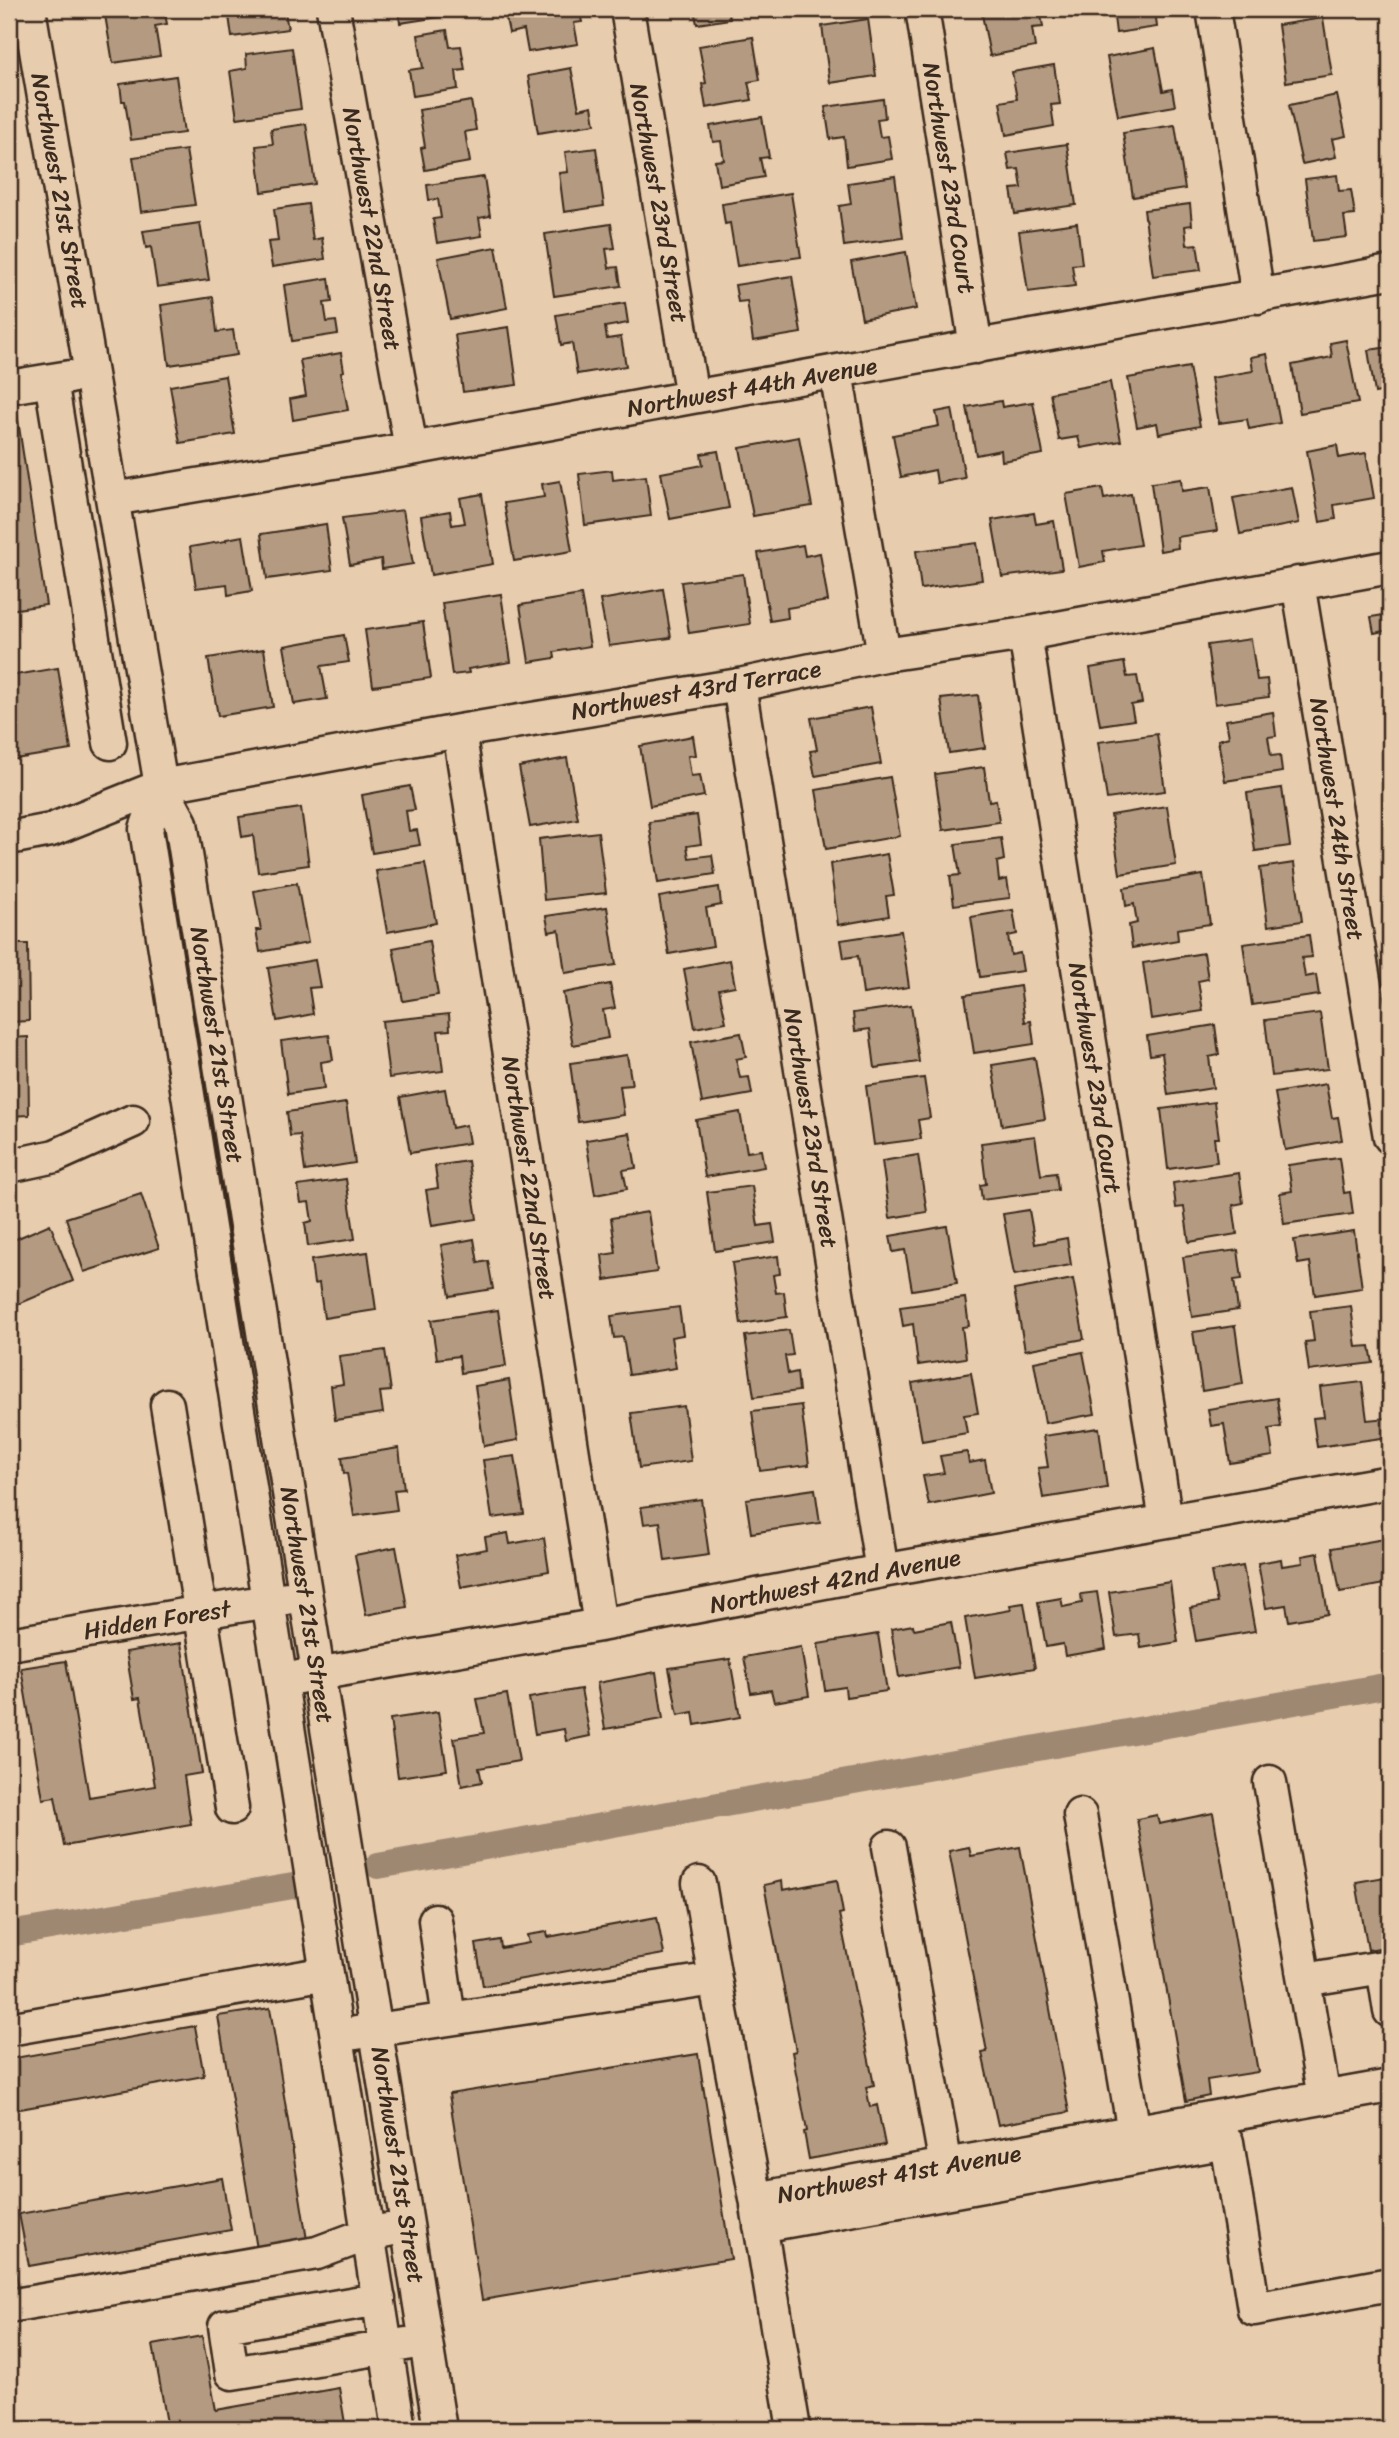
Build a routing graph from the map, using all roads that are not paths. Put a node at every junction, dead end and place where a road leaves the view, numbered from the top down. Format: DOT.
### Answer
graph roads {
  1 [pos="29,9"];
  2 [pos="333,9"];
  3 [pos="627,9"];
  4 [pos="922,9"];
  5 [pos="1213,9"];
  6 [pos="1390,272"];
  7 [pos="1258,297"];
  8 [pos="976,347"];
  9 [pos="836,372"];
  10 [pos="92,374"];
  11 [pos="51,380"];
  12 [pos="9,387"];
  13 [pos="692,397"];
  14 [pos="411,449"];
  15 [pos="113,499"];
  16 [pos="1390,567"];
  17 [pos="1298,583"];
  18 [pos="1025,634"];
  19 [pos="884,655"];
  20 [pos="739,685"];
  21 [pos="459,731"];
  22 [pos="110,743"];
  23 [pos="161,786"];
  24 [pos="9,838"];
  25 [pos="133,1121"];
  26 [pos="1390,1137"];
  27 [pos="9,1166"];
  28 [pos="167,1405"];
  29 [pos="1390,1482"];
  30 [pos="1166,1521"];
  31 [pos="882,1571"];
  32 [pos="306,1595"];
  33 [pos="268,1601"];
  34 [pos="200,1613"];
  35 [pos="600,1625"];
  36 [pos="9,1644"];
  37 [pos="318,1673"];
  38 [pos="281,1680"];
  39 [pos="1270,1782"];
  40 [pos="232,1808"];
  41 [pos="1080,1815"];
  42 [pos="889,1847"];
  43 [pos="699,1883"];
  44 [pos="435,1920"];
  45 [pos="1387,1966"];
  46 [pos="327,1973"];
  47 [pos="715,1979"];
  48 [pos="1304,1980"];
  49 [pos="1390,2011"];
  50 [pos="449,2019"];
  51 [pos="9,2029"];
  52 [pos="376,2030"];
  53 [pos="337,2035"];
  54 [pos="1390,2086"];
  55 [pos="1324,2098"];
  56 [pos="1135,2132"];
  57 [pos="946,2166"];
  58 [pos="758,2213"];
  59 [pos="407,2227"];
  60 [pos="368,2234"];
  61 [pos="1390,2284"];
  62 [pos="379,2299"];
  63 [pos="9,2306"];
  64 [pos="426,2340"];
  65 [pos="386,2347"];
  66 [pos="399,2429"];
  67 [pos="440,2429"];
  68 [pos="794,2429"];
  1 -- 10 [label="street, Northwest 21st Street"];
  2 -- 14 [label="street, Northwest 22nd Street"];
  3 -- 13 [label="street, Northwest 23rd Street"];
  4 -- 8 [label="street, Northwest 23rd Court"];
  5 -- 7 [label="street"];
  6 -- 7 [label="street, Northwest 44th Avenue"];
  7 -- 8 [label="street, Northwest 44th Avenue"];
  8 -- 9 [label="street, Northwest 44th Avenue"];
  9 -- 13 [label="street, Northwest 44th Avenue"];
  9 -- 19 [label="street"];
  10 -- 11 [label="street"];
  10 -- 15 [label="street, Northwest 21st Street"];
  11 -- 12 [label="street"];
  11 -- 22 [label="street"];
  13 -- 14 [label="street, Northwest 44th Avenue"];
  14 -- 15 [label="street, Northwest 44th Avenue"];
  15 -- 23 [label="street, Northwest 21st Street"];
  16 -- 17 [label="street, Northwest 43rd Terrace"];
  17 -- 18 [label="street, Northwest 43rd Terrace"];
  17 -- 26 [label="street, Northwest 24th Street"];
  18 -- 19 [label="street, Northwest 43rd Terrace"];
  18 -- 30 [label="street, Northwest 23rd Court"];
  19 -- 20 [label="street, Northwest 43rd Terrace"];
  20 -- 21 [label="street, Northwest 43rd Terrace"];
  20 -- 31 [label="street, Northwest 23rd Street"];
  21 -- 23 [label="street, Northwest 43rd Terrace"];
  21 -- 35 [label="street, Northwest 22nd Street"];
  23 -- 24 [label="street, Northwest 43rd Terrace"];
  23 -- 32 [label="street, Northwest 21st Street"];
  23 -- 33 [label="street, Northwest 21st Street"];
  25 -- 27 [label="street"];
  28 -- 34 [label="street"];
  29 -- 30 [label="street, Northwest 42nd Avenue"];
  30 -- 31 [label="street, Northwest 42nd Avenue"];
  31 -- 35 [label="street, Northwest 42nd Avenue"];
  32 -- 33 [label="street, Hidden Forest"];
  32 -- 37 [label="street, Northwest 21st Street"];
  33 -- 34 [label="street, Hidden Forest"];
  33 -- 38 [label="street, Northwest 21st Street"];
  34 -- 36 [label="street, Hidden Forest"];
  34 -- 40 [label="street"];
  35 -- 37 [label="street, Northwest 42nd Avenue"];
  37 -- 38 [label="street, Northwest 42nd Avenue"];
  37 -- 52 [label="street, Northwest 21st Street"];
  38 -- 46 [label="street, Northwest 21st Street"];
  39 -- 48 [label="street"];
  41 -- 56 [label="street"];
  42 -- 57 [label="street"];
  43 -- 47 [label="street, Northwest 41st Avenue"];
  44 -- 50 [label="street"];
  45 -- 48 [label="street"];
  45 -- 49 [label="street"];
  46 -- 51 [label="street"];
  46 -- 53 [label="street, Northwest 21st Street"];
  47 -- 50 [label="street"];
  47 -- 58 [label="street, Northwest 41st Avenue"];
  48 -- 55 [label="street"];
  50 -- 52 [label="street"];
  52 -- 53 [label="street"];
  52 -- 59 [label="street, Northwest 21st Street"];
  53 -- 60 [label="street, Northwest 21st Street"];
  54 -- 55 [label="street, Northwest 41st Avenue"];
  55 -- 56 [label="street, Northwest 41st Avenue"];
  56 -- 57 [label="street, Northwest 41st Avenue"];
  57 -- 58 [label="street, Northwest 41st Avenue"];
  58 -- 61 [label="street"];
  58 -- 68 [label="street"];
  59 -- 60 [label="street"];
  59 -- 64 [label="street, Northwest 21st Street"];
  60 -- 62 [label="street, Northwest 21st Street"];
  60 -- 63 [label="street"];
  62 -- 65 [label="street, Northwest 21st Street"];
  62 -- 65 [label="street"];
  64 -- 65 [label="street"];
  64 -- 67 [label="street, Northwest 21st Street"];
  65 -- 66 [label="street, Northwest 21st Street"];
}
